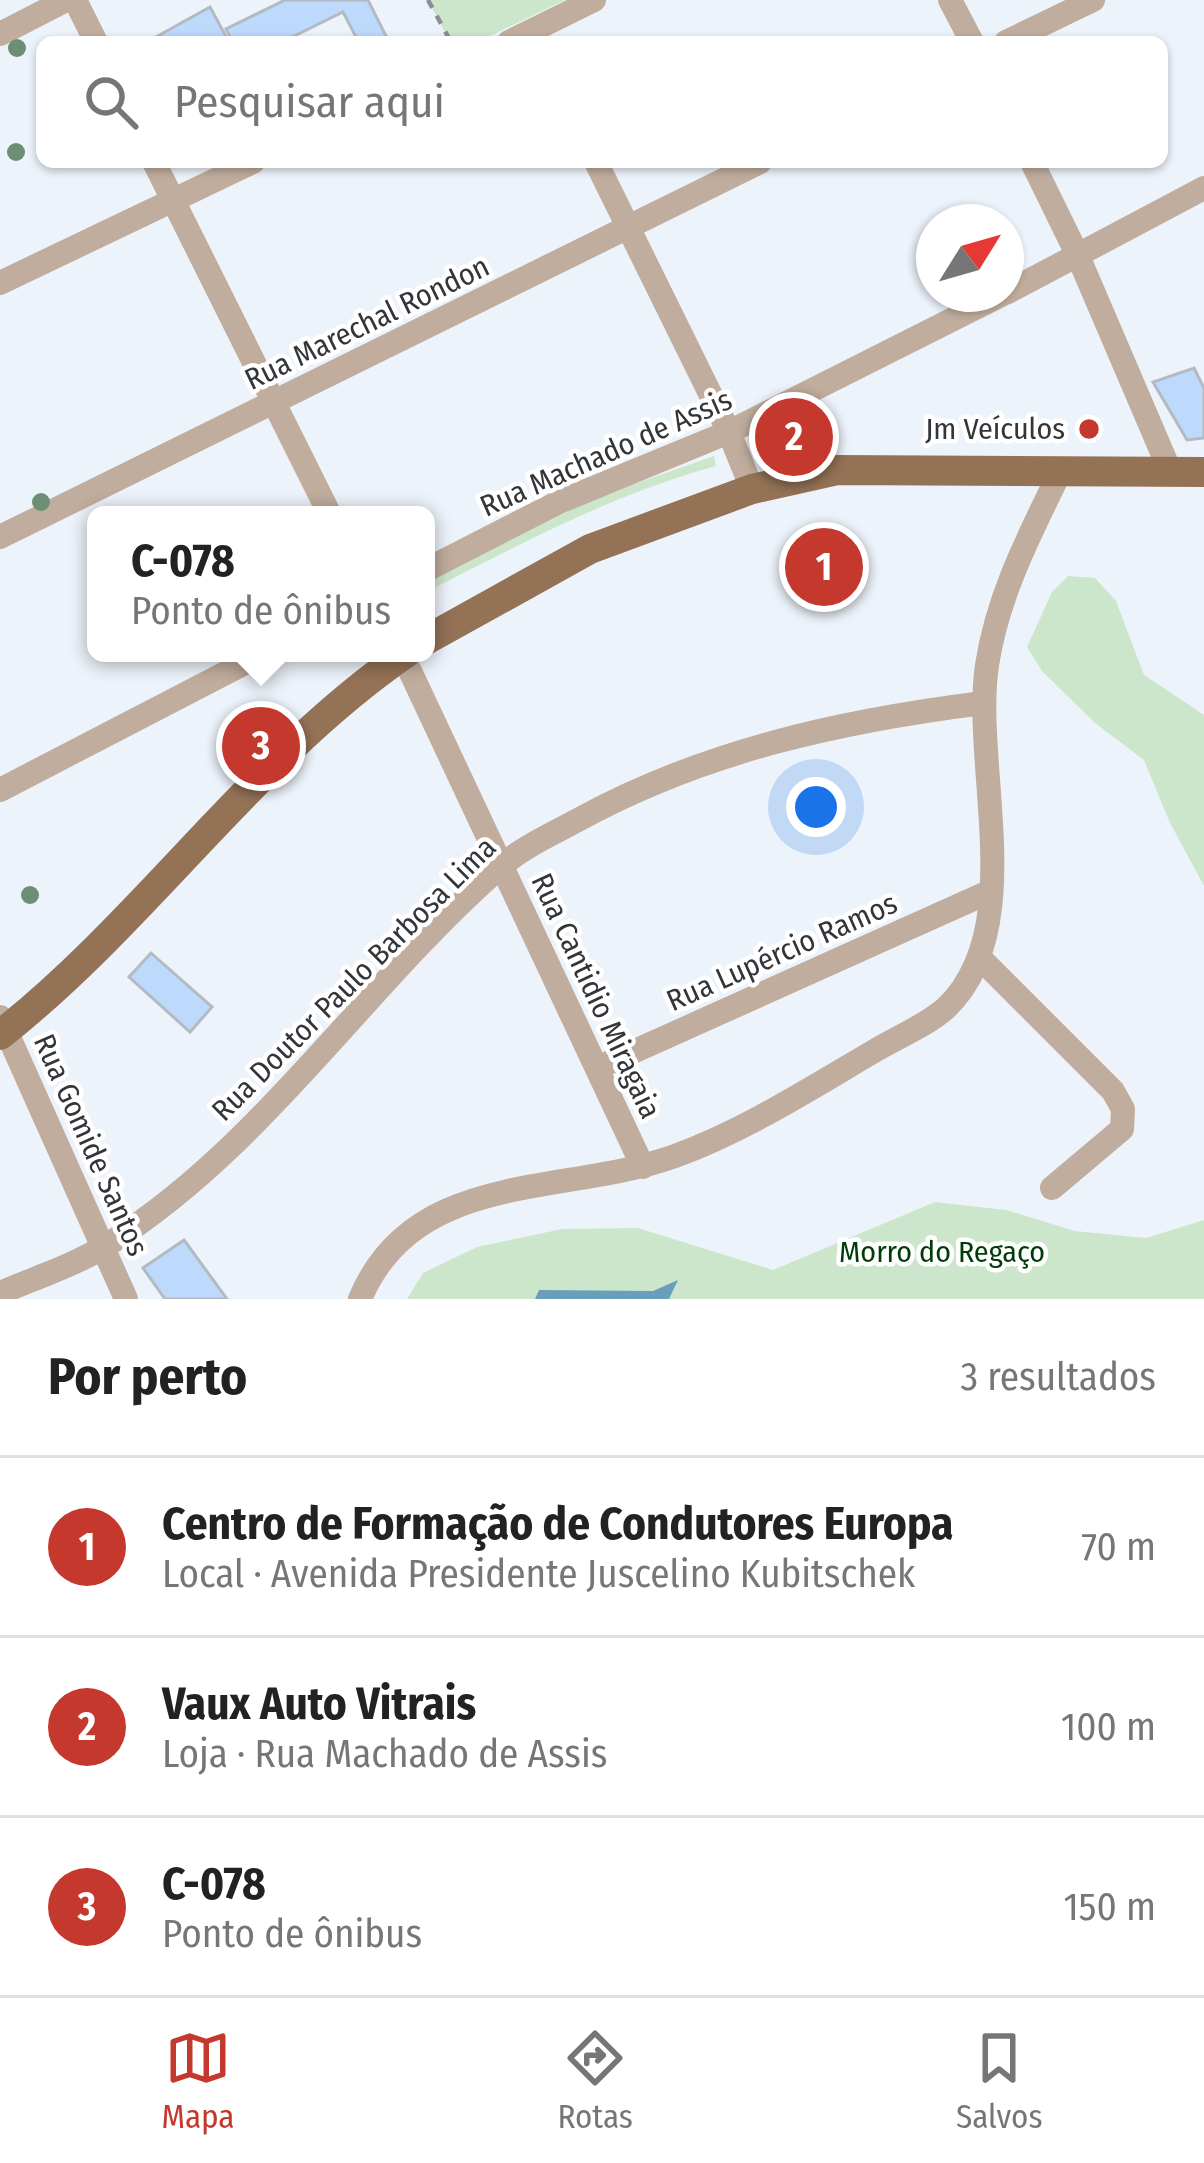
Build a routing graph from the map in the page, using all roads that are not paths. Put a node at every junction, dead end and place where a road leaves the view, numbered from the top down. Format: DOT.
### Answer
graph roads {
  1 [pos="71,0"];
  2 [pos="594,0"];
  3 [pos="950,0"];
  4 [pos="1093,0"];
  5 [pos="0,34"];
  6 [pos="92,36"];
  7 [pos="529,36"];
  8 [pos="969,36"];
  9 [pos="1018,36"];
  10 [pos="157,168"];
  11 [pos="240,168"];
  12 [pos="599,168"];
  13 [pos="748,168"];
  14 [pos="1034,168"];
  15 [pos="1204,188"];
  16 [pos="172,199"];
  17 [pos="628,226"];
  18 [pos="1078,256"];
  19 [pos="0,283"];
  20 [pos="1024,283"];
  21 [pos="967,312"];
  22 [pos="274,403"];
  23 [pos="729,432"];
  24 [pos="1061,470"];
  25 [pos="1171,471"];
  26 [pos="1204,472"];
  27 [pos="752,489"];
  28 [pos="326,506"];
  29 [pos="0,536"];
  30 [pos="435,565"];
  31 [pos="435,636"];
  32 [pos="247,662"];
  33 [pos="396,662"];
  34 [pos="417,662"];
  35 [pos="983,703"];
  36 [pos="0,790"];
  37 [pos="501,866"];
  38 [pos="991,891"];
  39 [pos="979,957"];
  40 [pos="2,1027"];
  41 [pos="597,1068"];
  42 [pos="643,1167"];
  43 [pos="1052,1188"];
  44 [pos="105,1246"];
  45 [pos="0,1293"];
  46 [pos="126,1299"];
  47 [pos="360,1299"];
  1 -- 5 [label="street"];
  1 -- 6 [label="street"];
  2 -- 7 [label="street"];
  3 -- 8 [label="street"];
  4 -- 9 [label="street"];
  10 -- 16 [label="street"];
  11 -- 16 [label="street"];
  12 -- 17 [label="street"];
  13 -- 17 [label="street, Rua Marechal Rondon"];
  14 -- 18 [label="street"];
  15 -- 18 [label="street, Rua Machado de Assis"];
  16 -- 19 [label="street"];
  16 -- 22 [label="street"];
  17 -- 22 [label="street, Rua Marechal Rondon"];
  17 -- 23 [label="street"];
  18 -- 20 [label="street, Rua Machado de Assis"];
  18 -- 25 [label="street"];
  21 -- 23 [label="street, Rua Machado de Assis"];
  22 -- 28 [label="street"];
  22 -- 29 [label="street, Rua Marechal Rondon"];
  23 -- 27 [label="street"];
  23 -- 30 [label="street, Rua Machado de Assis"];
  24 -- 25 [label="main road"];
  24 -- 27 [label="main road"];
  24 -- 35 [label="street"];
  25 -- 26 [label="main road"];
  27 -- 31 [label="main road"];
  32 -- 36 [label="street"];
  33 -- 40 [label="main road"];
  34 -- 37 [label="street, Rua Cantidio Miragaia"];
  35 -- 37 [label="street, Rua Doutor Paulo Barbosa Lima"];
  35 -- 38 [label="street"];
  37 -- 41 [label="street, Rua Cantidio Miragaia"];
  37 -- 44 [label="street, Rua Doutor Paulo Barbosa Lima"];
  38 -- 39 [label="street"];
  38 -- 41 [label="street, Rua Lupércio Ramos"];
  39 -- 42 [label="street"];
  39 -- 43 [label="street"];
  40 -- 44 [label="street, Rua Gomide Santos"];
  41 -- 42 [label="street, Rua Cantidio Miragaia"];
  42 -- 47 [label="street"];
  44 -- 45 [label="street, Rua Doutor Paulo Barbosa Lima"];
  44 -- 46 [label="street, Rua Gomide Santos"];
}
